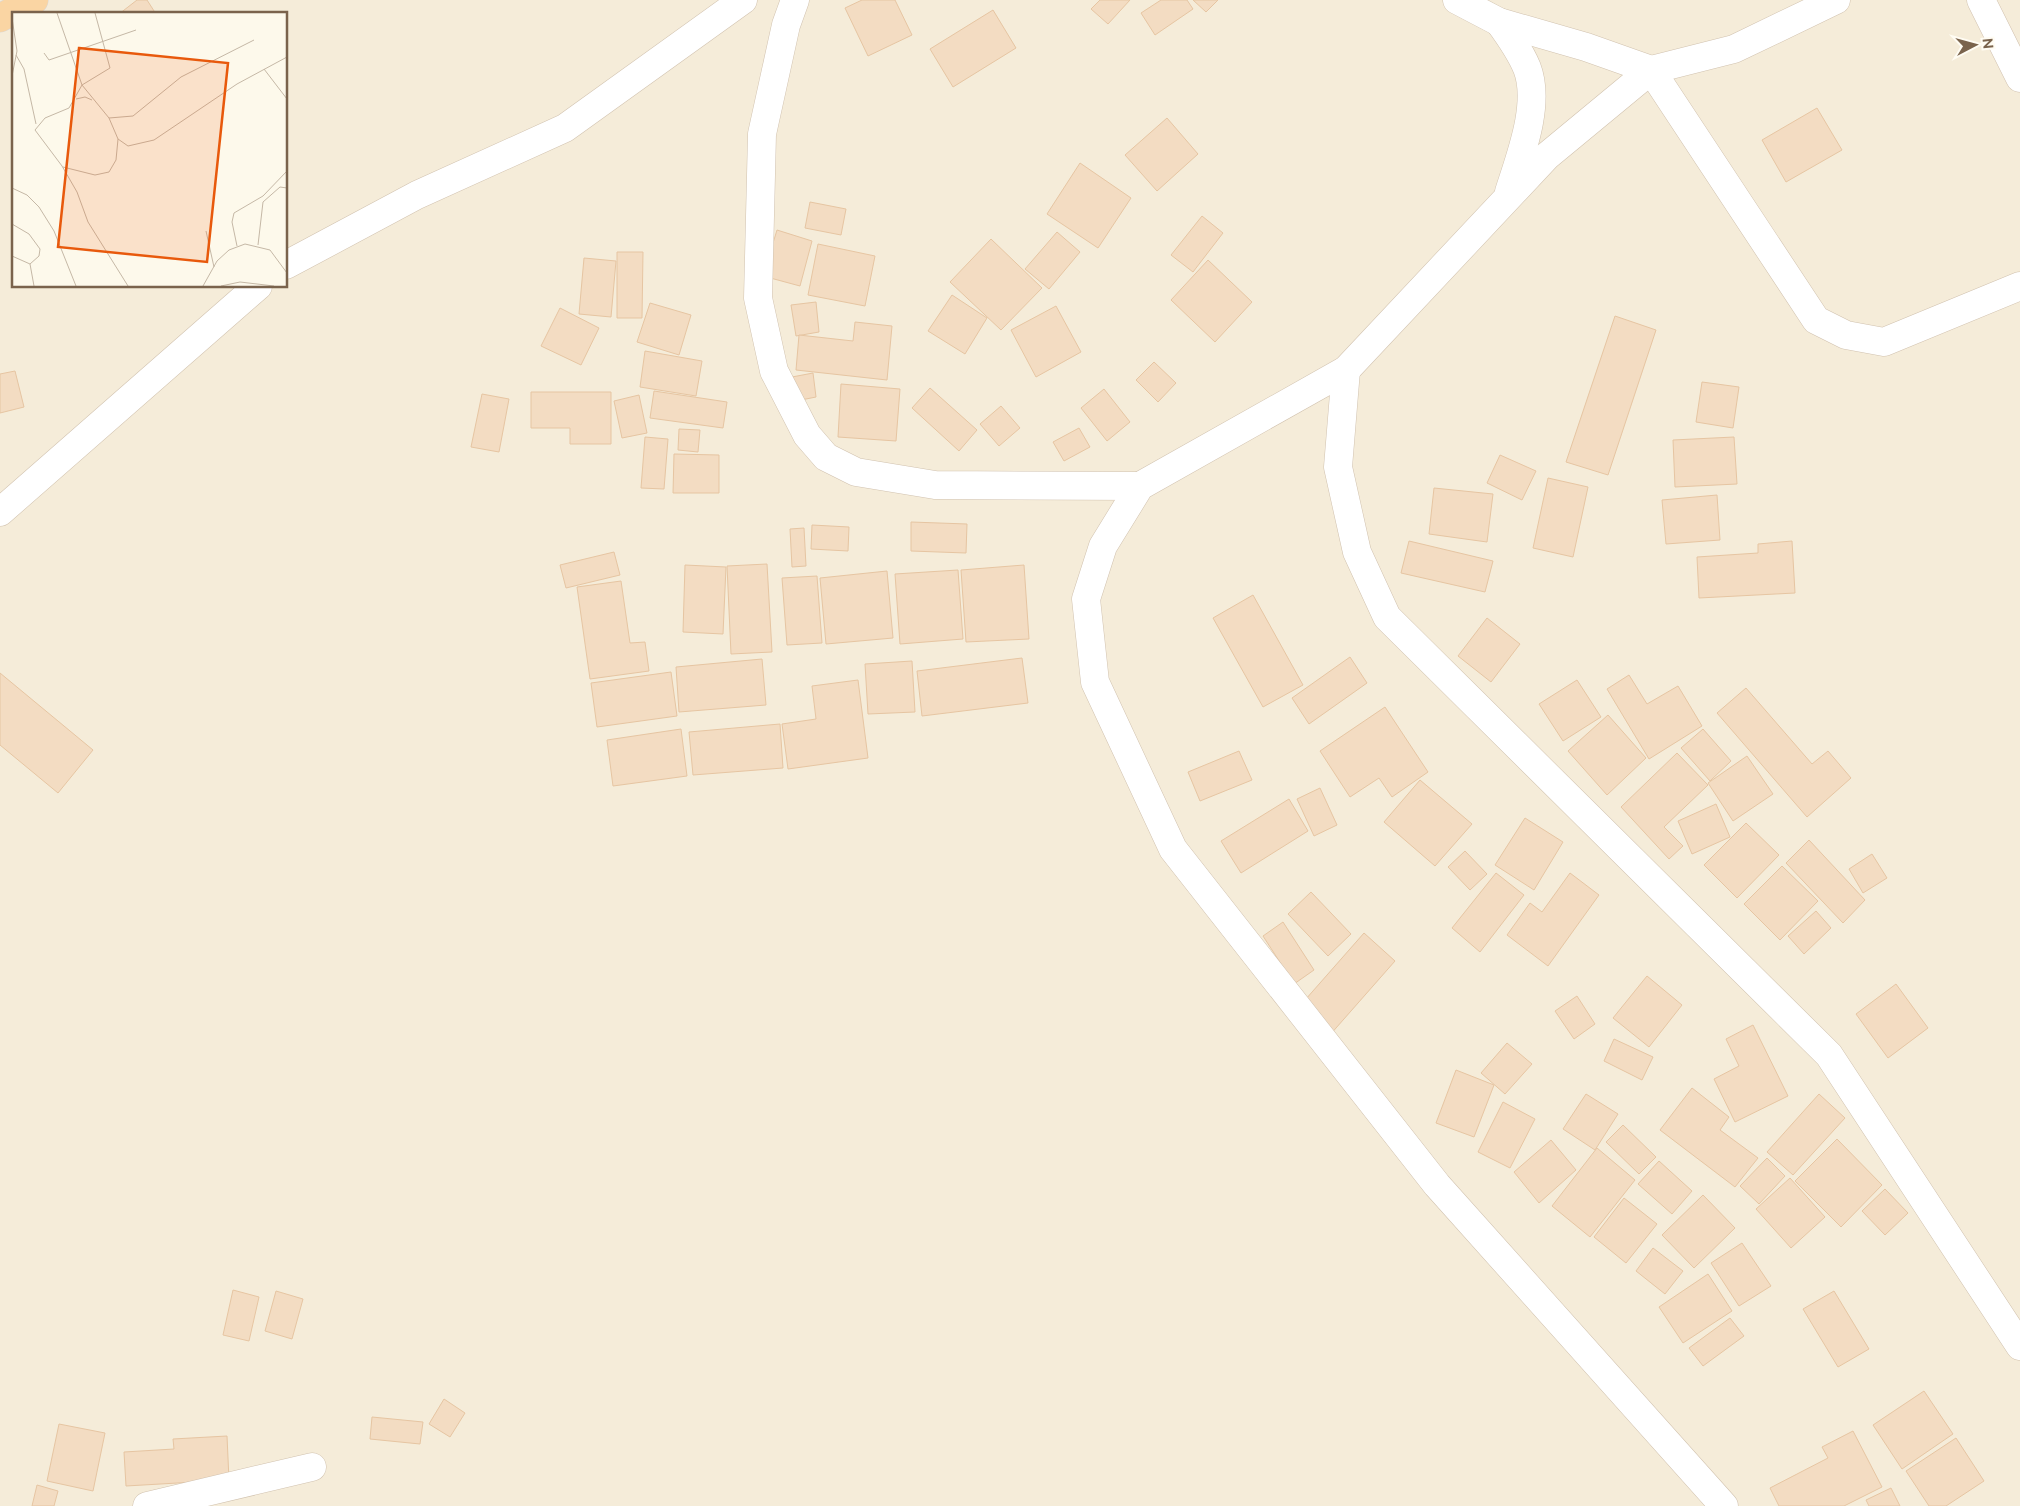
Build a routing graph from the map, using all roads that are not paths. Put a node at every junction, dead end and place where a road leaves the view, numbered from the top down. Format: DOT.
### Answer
graph roads {
  1 [pos="34,0"];
  2 [pos="743,0"];
  3 [pos="795,0"];
  4 [pos="1457,0"];
  5 [pos="1836,0"];
  6 [pos="1981,0"];
  7 [pos="0,18"];
  8 [pos="1500,22"];
  9 [pos="1651,70"];
  10 [pos="2020,78"];
  11 [pos="1508,197"];
  12 [pos="288,264"];
  13 [pos="2020,286"];
  14 [pos="256,288"];
  15 [pos="1346,370"];
  16 [pos="1140,486"];
  17 [pos="0,512"];
  18 [pos="2020,1346"];
  19 [pos="312,1467"];
  20 [pos="147,1506"];
  21 [pos="1724,1506"];
  1 -- 7 [label="highway"];
  2 -- 12 [label="street"];
  3 -- 16 [label="street"];
  4 -- 8 [label="street"];
  5 -- 9 [label="street"];
  6 -- 10 [label="street"];
  8 -- 9 [label="street"];
  8 -- 11 [label="street"];
  9 -- 11 [label="street"];
  9 -- 13 [label="street"];
  11 -- 15 [label="street"];
  14 -- 17 [label="street"];
  15 -- 16 [label="street"];
  15 -- 18 [label="street"];
  16 -- 21 [label="street"];
  19 -- 20 [label="street"];
}
